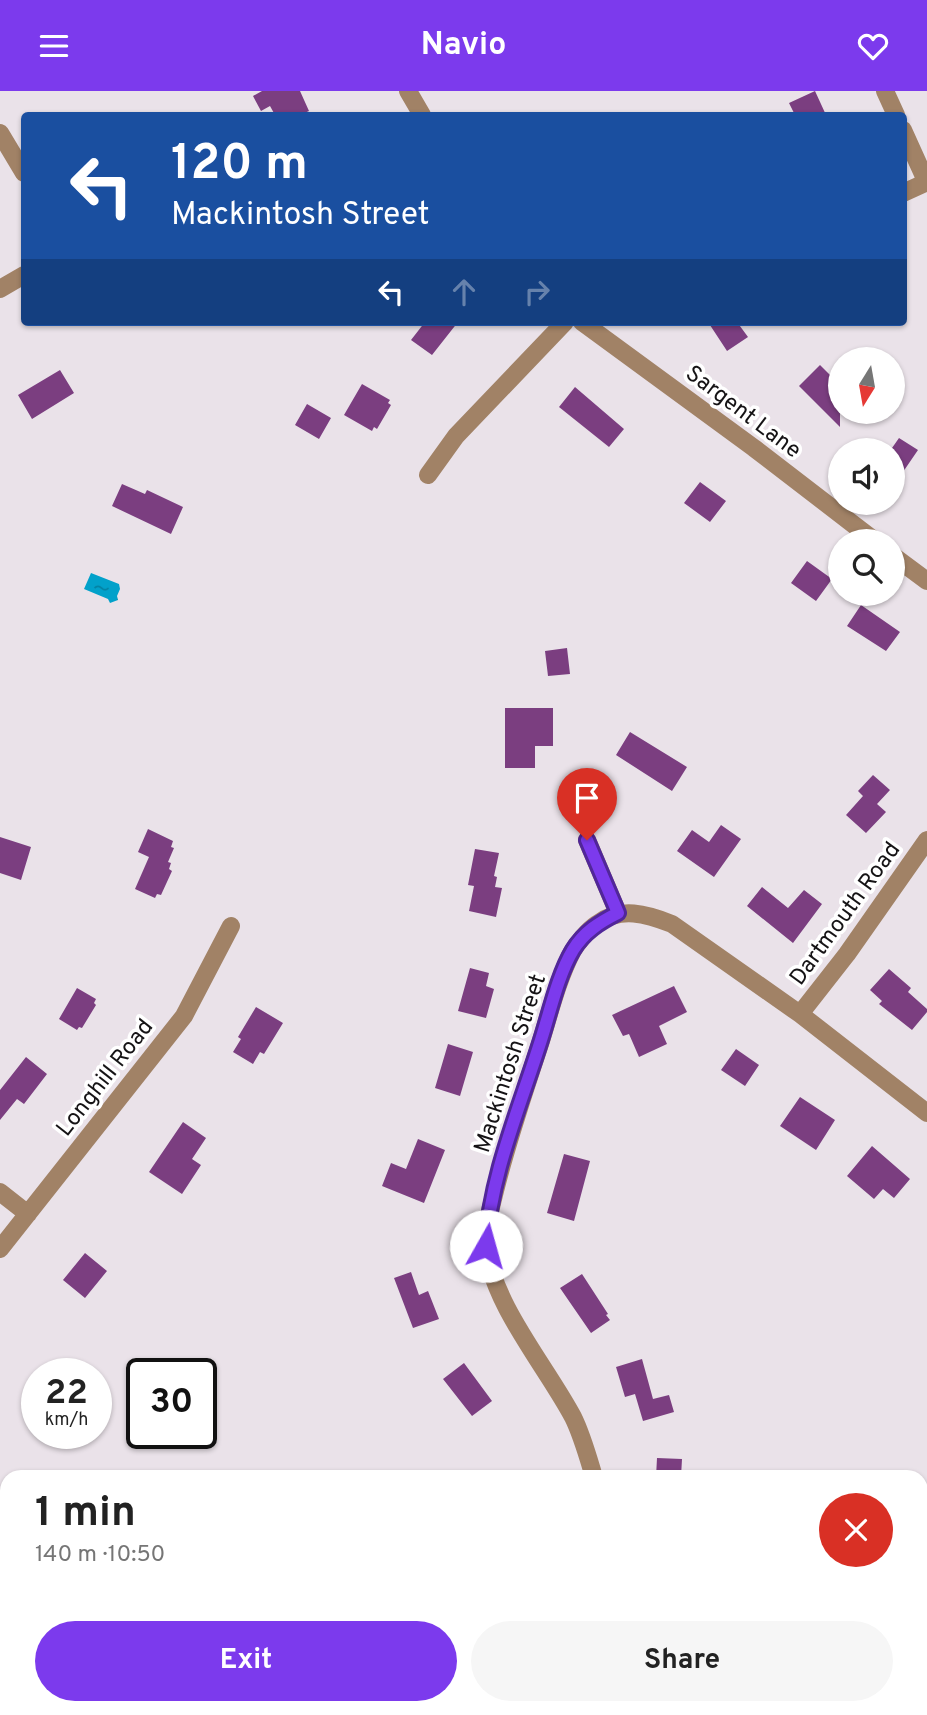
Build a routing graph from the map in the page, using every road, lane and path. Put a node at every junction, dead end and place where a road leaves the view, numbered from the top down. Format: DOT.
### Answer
graph roads {
  1 [pos="408,91"];
  2 [pos="885,91"];
  3 [pos="420,112"];
  4 [pos="895,112"];
  5 [pos="0,132"];
  6 [pos="907,139"];
  7 [pos="21,168"];
  8 [pos="927,182"];
  9 [pos="907,191"];
  10 [pos="21,277"];
  11 [pos="0,289"];
  12 [pos="561,326"];
  13 [pos="587,326"];
  14 [pos="428,475"];
  15 [pos="859,529"];
  16 [pos="905,565"];
  17 [pos="927,581"];
  18 [pos="587,840"];
  19 [pos="927,840"];
  20 [pos="618,913"];
  21 [pos="231,926"];
  22 [pos="800,1014"];
  23 [pos="927,1113"];
  24 [pos="0,1192"];
  25 [pos="28,1214"];
  26 [pos="0,1249"];
  27 [pos="592,1470"];
  1 -- 3 [label="street"];
  2 -- 4 [label="street"];
  5 -- 7 [label="street"];
  6 -- 8 [label="street"];
  8 -- 9 [label="street"];
  10 -- 11 [label="street"];
  12 -- 14 [label="street"];
  13 -- 15 [label="street, Sargent Lane"];
  16 -- 17 [label="street"];
  18 -- 20 [label="street"];
  19 -- 22 [label="street, Dartmouth Road"];
  20 -- 22 [label="street"];
  20 -- 27 [label="street, Mackintosh Street"];
  21 -- 25 [label="street, Longhill Road"];
  22 -- 23 [label="street"];
  24 -- 25 [label="street"];
  25 -- 26 [label="street, Longhill Road"];
}
